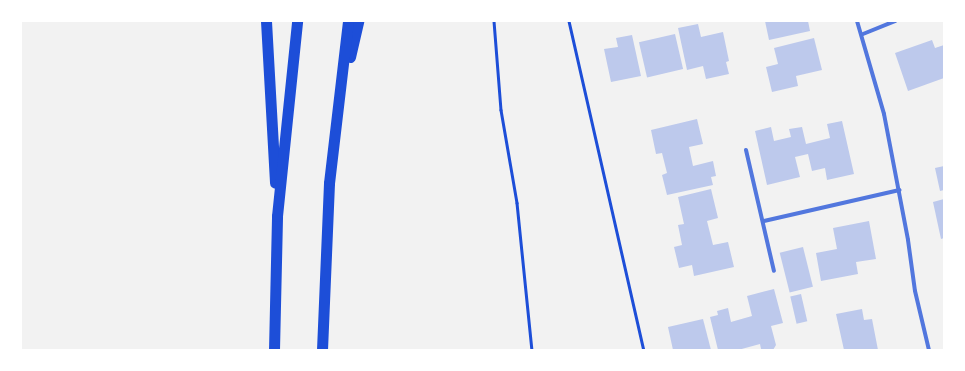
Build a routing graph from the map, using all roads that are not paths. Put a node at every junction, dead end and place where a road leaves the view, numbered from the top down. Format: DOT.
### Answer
graph roads {
  1 [pos="266,21"];
  2 [pos="297,21"];
  3 [pos="348,21"];
  4 [pos="358,21"];
  5 [pos="858,21"];
  6 [pos="896,21"];
  7 [pos="863,34"];
  8 [pos="336,119"];
  9 [pos="746,150"];
  10 [pos="899,190"];
  11 [pos="277,216"];
  12 [pos="764,221"];
  13 [pos="774,271"];
  14 [pos="274,350"];
  15 [pos="322,350"];
  16 [pos="929,350"];
  1 -- 11 [label="highway"];
  2 -- 11 [label="highway"];
  3 -- 8 [label="highway"];
  4 -- 8 [label="highway"];
  5 -- 7 [label="street"];
  6 -- 7 [label="street"];
  7 -- 10 [label="street"];
  8 -- 15 [label="highway"];
  9 -- 12 [label="street"];
  10 -- 12 [label="street"];
  10 -- 16 [label="street"];
  11 -- 14 [label="highway"];
  12 -- 13 [label="street"];
}
